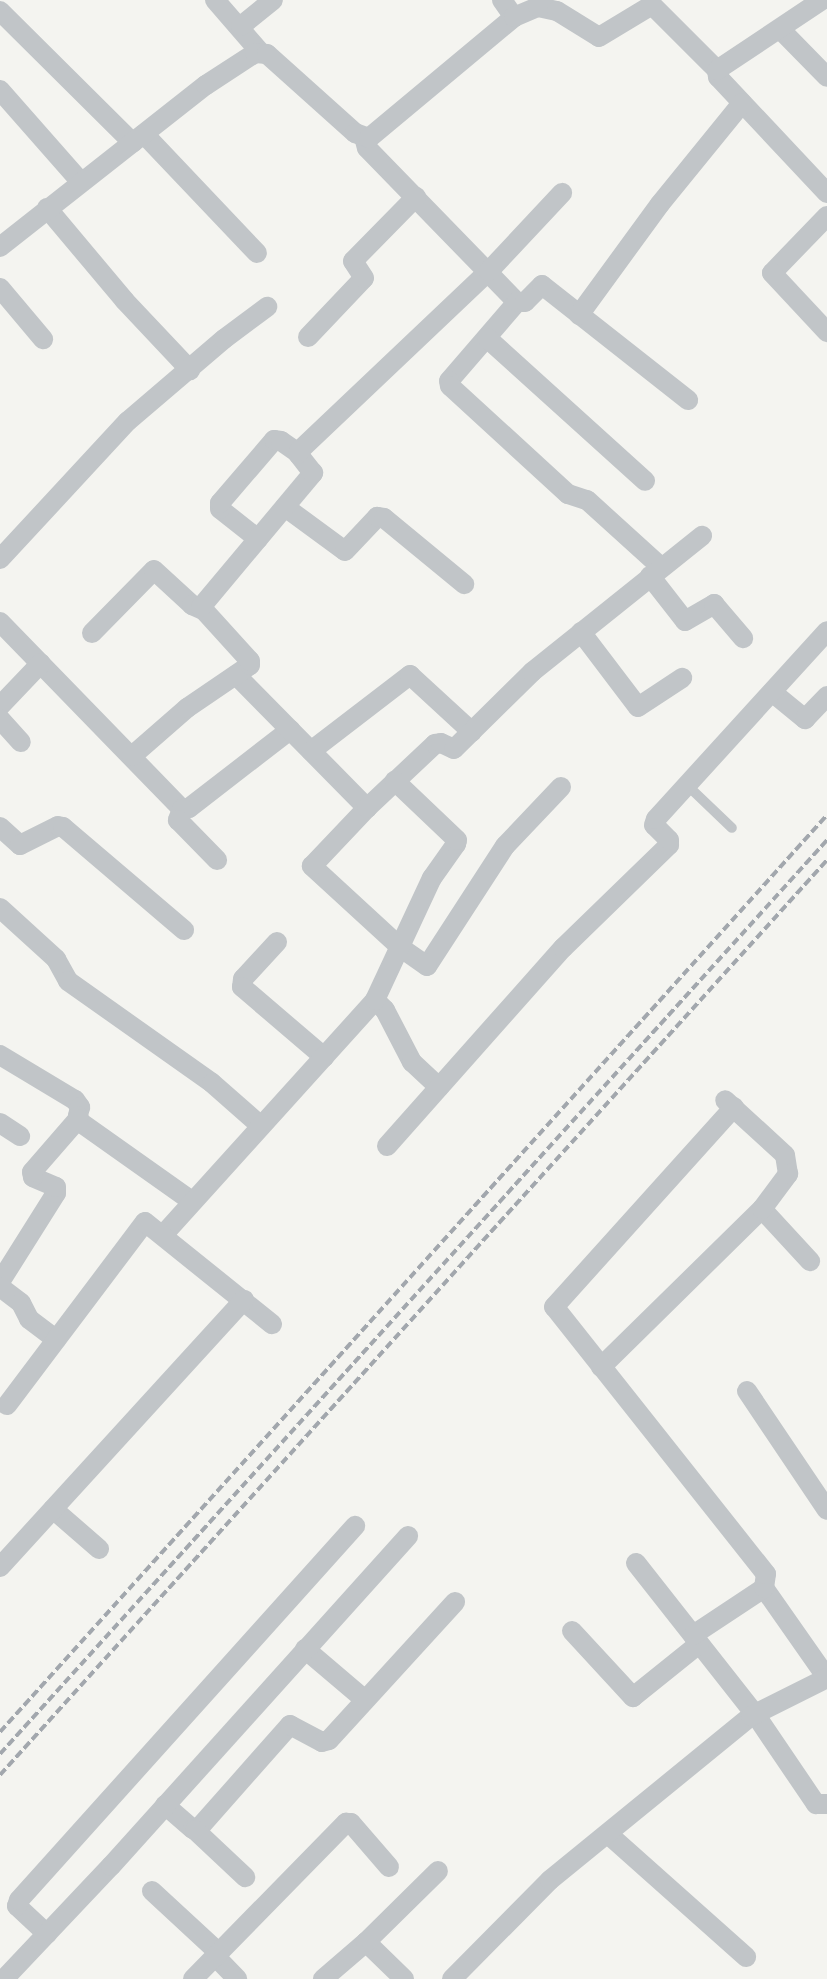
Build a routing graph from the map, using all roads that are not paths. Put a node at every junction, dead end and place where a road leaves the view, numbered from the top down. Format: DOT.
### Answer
graph roads {
  1 [pos="215,0"];
  2 [pos="273,0"];
  3 [pos="502,0"];
  4 [pos="819,1"];
  5 [pos="549,4"];
  6 [pos="0,11"];
  7 [pos="514,17"];
  8 [pos="241,26"];
  9 [pos="780,29"];
  10 [pos="260,52"];
  11 [pos="717,70"];
  12 [pos="827,77"];
  13 [pos="0,90"];
  14 [pos="742,103"];
  15 [pos="364,137"];
  16 [pos="139,139"];
  17 [pos="80,181"];
  18 [pos="562,193"];
  19 [pos="827,193"];
  20 [pos="416,197"];
  21 [pos="48,208"];
  22 [pos="827,216"];
  23 [pos="0,247"];
  24 [pos="257,253"];
  25 [pos="489,270"];
  26 [pos="0,288"];
  27 [pos="517,302"];
  28 [pos="267,307"];
  29 [pos="579,315"];
  30 [pos="827,332"];
  31 [pos="308,336"];
  32 [pos="487,338"];
  33 [pos="44,339"];
  34 [pos="190,370"];
  35 [pos="688,400"];
  36 [pos="298,453"];
  37 [pos="645,482"];
  38 [pos="285,507"];
  39 [pos="702,536"];
  40 [pos="258,539"];
  41 [pos="0,559"];
  42 [pos="656,572"];
  43 [pos="464,584"];
  44 [pos="201,609"];
  45 [pos="0,622"];
  46 [pos="827,630"];
  47 [pos="581,632"];
  48 [pos="92,633"];
  49 [pos="742,638"];
  50 [pos="40,663"];
  51 [pos="236,675"];
  52 [pos="682,678"];
  53 [pos="772,692"];
  54 [pos="827,696"];
  55 [pos="0,706"];
  56 [pos="0,719"];
  57 [pos="290,730"];
  58 [pos="472,732"];
  59 [pos="21,742"];
  60 [pos="311,751"];
  61 [pos="132,756"];
  62 [pos="395,781"];
  63 [pos="687,785"];
  64 [pos="561,787"];
  65 [pos="367,808"];
  66 [pos="182,809"];
  67 [pos="0,814"];
  68 [pos="0,820"];
  69 [pos="0,827"];
  70 [pos="732,828"];
  71 [pos="217,860"];
  72 [pos="0,908"];
  73 [pos="184,930"];
  74 [pos="277,942"];
  75 [pos="400,947"];
  76 [pos="375,1000"];
  77 [pos="0,1055"];
  78 [pos="324,1057"];
  79 [pos="439,1087"];
  80 [pos="78,1119"];
  81 [pos="0,1124"];
  82 [pos="261,1126"];
  83 [pos="20,1136"];
  84 [pos="387,1146"];
  85 [pos="193,1202"];
  86 [pos="762,1209"];
  87 [pos="163,1236"];
  88 [pos="810,1261"];
  89 [pos="0,1282"];
  90 [pos="0,1287"];
  91 [pos="244,1300"];
  92 [pos="272,1324"];
  93 [pos="56,1339"];
  94 [pos="601,1367"];
  95 [pos="747,1390"];
  96 [pos="7,1405"];
  97 [pos="53,1509"];
  98 [pos="827,1510"];
  99 [pos="355,1526"];
  100 [pos="408,1536"];
  101 [pos="99,1549"];
  102 [pos="636,1563"];
  103 [pos="0,1567"];
  104 [pos="764,1588"];
  105 [pos="455,1602"];
  106 [pos="572,1631"];
  107 [pos="696,1640"];
  108 [pos="305,1649"];
  109 [pos="827,1678"];
  110 [pos="364,1699"];
  111 [pos="755,1714"];
  112 [pos="827,1804"];
  113 [pos="165,1805"];
  114 [pos="195,1830"];
  115 [pos="608,1834"];
  116 [pos="388,1867"];
  117 [pos="438,1871"];
  118 [pos="245,1877"];
  119 [pos="152,1891"];
  120 [pos="47,1934"];
  121 [pos="366,1942"];
  122 [pos="217,1954"];
  123 [pos="746,1957"];
  124 [pos="4,1979"];
  125 [pos="193,1979"];
  126 [pos="236,1979"];
  127 [pos="322,1979"];
  128 [pos="404,1979"];
  129 [pos="453,1979"];
  1 -- 8 [label="street"];
  2 -- 8 [label="street"];
  3 -- 7 [label="street"];
  4 -- 9 [label="street"];
  5 -- 7 [label="street"];
  5 -- 11 [label="street"];
  6 -- 16 [label="street"];
  7 -- 15 [label="street"];
  8 -- 10 [label="street"];
  9 -- 11 [label="street"];
  9 -- 12 [label="street"];
  10 -- 15 [label="street"];
  10 -- 16 [label="street"];
  11 -- 14 [label="street"];
  13 -- 17 [label="street"];
  14 -- 19 [label="street"];
  14 -- 29 [label="street"];
  15 -- 20 [label="street"];
  16 -- 17 [label="street"];
  16 -- 24 [label="street"];
  17 -- 21 [label="street"];
  18 -- 25 [label="street"];
  20 -- 25 [label="street"];
  20 -- 31 [label="street"];
  21 -- 23 [label="street"];
  21 -- 34 [label="street"];
  22 -- 30 [label="street"];
  25 -- 27 [label="street"];
  25 -- 36 [label="street"];
  26 -- 33 [label="street"];
  27 -- 29 [label="street"];
  27 -- 32 [label="street"];
  28 -- 34 [label="street"];
  29 -- 35 [label="street"];
  32 -- 37 [label="street"];
  32 -- 42 [label="street"];
  34 -- 41 [label="street"];
  36 -- 38 [label="street"];
  36 -- 40 [label="street"];
  38 -- 40 [label="street"];
  38 -- 43 [label="street"];
  39 -- 42 [label="street"];
  40 -- 44 [label="street"];
  42 -- 47 [label="street"];
  42 -- 49 [label="street"];
  44 -- 48 [label="street"];
  44 -- 51 [label="street"];
  45 -- 50 [label="street"];
  46 -- 53 [label="street"];
  47 -- 52 [label="street"];
  47 -- 58 [label="street"];
  50 -- 55 [label="street"];
  50 -- 61 [label="street"];
  51 -- 57 [label="street"];
  51 -- 61 [label="street"];
  53 -- 54 [label="street"];
  53 -- 63 [label="street"];
  56 -- 59 [label="street"];
  57 -- 60 [label="street"];
  57 -- 66 [label="street"];
  58 -- 60 [label="street"];
  58 -- 62 [label="street"];
  60 -- 65 [label="street"];
  61 -- 66 [label="street"];
  62 -- 65 [label="street"];
  62 -- 75 [label="street"];
  63 -- 70 [label="lane"];
  63 -- 79 [label="street"];
  64 -- 75 [label="street"];
  65 -- 75 [label="street"];
  66 -- 71 [label="street"];
  67 -- 68 [label="street"];
  69 -- 73 [label="street"];
  72 -- 82 [label="street"];
  74 -- 78 [label="street"];
  75 -- 76 [label="street"];
  76 -- 78 [label="street"];
  76 -- 79 [label="street"];
  77 -- 80 [label="street"];
  78 -- 82 [label="street"];
  79 -- 84 [label="street"];
  80 -- 85 [label="street"];
  80 -- 89 [label="street"];
  81 -- 83 [label="street"];
  82 -- 85 [label="street"];
  85 -- 87 [label="street"];
  86 -- 88 [label="street"];
  86 -- 94 [label="street"];
  86 -- 94 [label="street"];
  87 -- 91 [label="street"];
  87 -- 93 [label="street"];
  90 -- 93 [label="street"];
  91 -- 92 [label="street"];
  91 -- 97 [label="street"];
  93 -- 96 [label="street"];
  94 -- 104 [label="street"];
  95 -- 98 [label="street"];
  97 -- 101 [label="street"];
  97 -- 103 [label="street"];
  99 -- 120 [label="street"];
  100 -- 108 [label="street"];
  102 -- 107 [label="street"];
  104 -- 107 [label="street"];
  104 -- 109 [label="street"];
  105 -- 110 [label="street"];
  106 -- 107 [label="street"];
  107 -- 111 [label="street"];
  108 -- 110 [label="street"];
  108 -- 113 [label="street"];
  109 -- 111 [label="street"];
  110 -- 114 [label="street"];
  111 -- 112 [label="street"];
  111 -- 115 [label="street"];
  113 -- 114 [label="street"];
  113 -- 120 [label="street"];
  114 -- 118 [label="street"];
  115 -- 123 [label="street"];
  115 -- 129 [label="street"];
  116 -- 122 [label="street"];
  117 -- 121 [label="street"];
  119 -- 122 [label="street"];
  120 -- 124 [label="street"];
  121 -- 127 [label="street"];
  121 -- 128 [label="street"];
  122 -- 125 [label="street"];
  122 -- 126 [label="street"];
}
